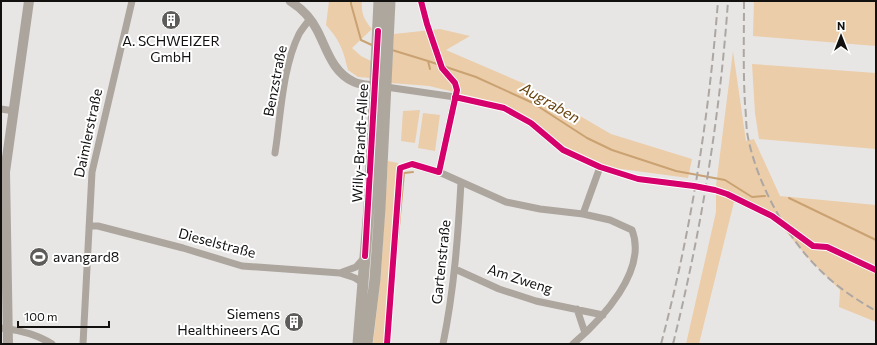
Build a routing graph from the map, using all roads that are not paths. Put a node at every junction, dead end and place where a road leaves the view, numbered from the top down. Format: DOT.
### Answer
graph roads {
  1 [pos="29,1"];
  2 [pos="132,1"];
  3 [pos="290,1"];
  4 [pos="379,1"];
  5 [pos="390,1"];
  6 [pos="310,19"];
  7 [pos="383,31"];
  8 [pos="380,86"];
  9 [pos="455,97"];
  10 [pos="1,109"];
  11 [pos="14,111"];
  12 [pos="275,153"];
  13 [pos="600,167"];
  14 [pos="400,168"];
  15 [pos="438,172"];
  16 [pos="461,182"];
  17 [pos="680,184"];
  18 [pos="583,214"];
  19 [pos="89,226"];
  20 [pos="366,256"];
  21 [pos="455,269"];
  22 [pos="340,274"];
  23 [pos="363,286"];
  24 [pos="578,309"];
  25 [pos="603,315"];
  26 [pos="5,329"];
  27 [pos="585,333"];
  28 [pos="8,344"];
  29 [pos="52,344"];
  30 [pos="83,344"];
  31 [pos="358,344"];
  32 [pos="367,344"];
  33 [pos="443,344"];
  34 [pos="573,344"];
  1 -- 11 [label="main road"];
  2 -- 19 [label="street, Daimlerstraße"];
  3 -- 6 [label="street"];
  4 -- 7 [label="main road, Willy-Brandt-Allee"];
  5 -- 7 [label="main road, Willy-Brandt-Allee"];
  6 -- 8 [label="street"];
  6 -- 12 [label="street, Benzstraße"];
  7 -- 8 [label="main road, Willy-Brandt-Allee"];
  8 -- 9 [label="street"];
  8 -- 20 [label="main road, Willy-Brandt-Allee"];
  8 -- 32 [label="main road, Willy-Brandt-Allee"];
  9 -- 13 [label="street"];
  9 -- 15 [label="street"];
  10 -- 11 [label="street"];
  11 -- 26 [label="main road"];
  13 -- 17 [label="street"];
  13 -- 18 [label="street"];
  14 -- 15 [label="street"];
  15 -- 16 [label="street"];
  16 -- 18 [label="street"];
  16 -- 21 [label="street, Gartenstraße"];
  18 -- 25 [label="street"];
  19 -- 22 [label="street, Dieselstraße"];
  19 -- 30 [label="street, Daimlerstraße"];
  20 -- 22 [label="street"];
  20 -- 23 [label="main road, Willy-Brandt-Allee"];
  21 -- 24 [label="street, Am Zweng"];
  21 -- 33 [label="street, Gartenstraße"];
  22 -- 23 [label="street, Dieselstraße"];
  23 -- 31 [label="main road, Willy-Brandt-Allee"];
  24 -- 25 [label="street, Am Zweng"];
  24 -- 27 [label="street"];
  25 -- 27 [label="street"];
  26 -- 28 [label="main road"];
  26 -- 29 [label="street"];
  27 -- 34 [label="street"];
}
